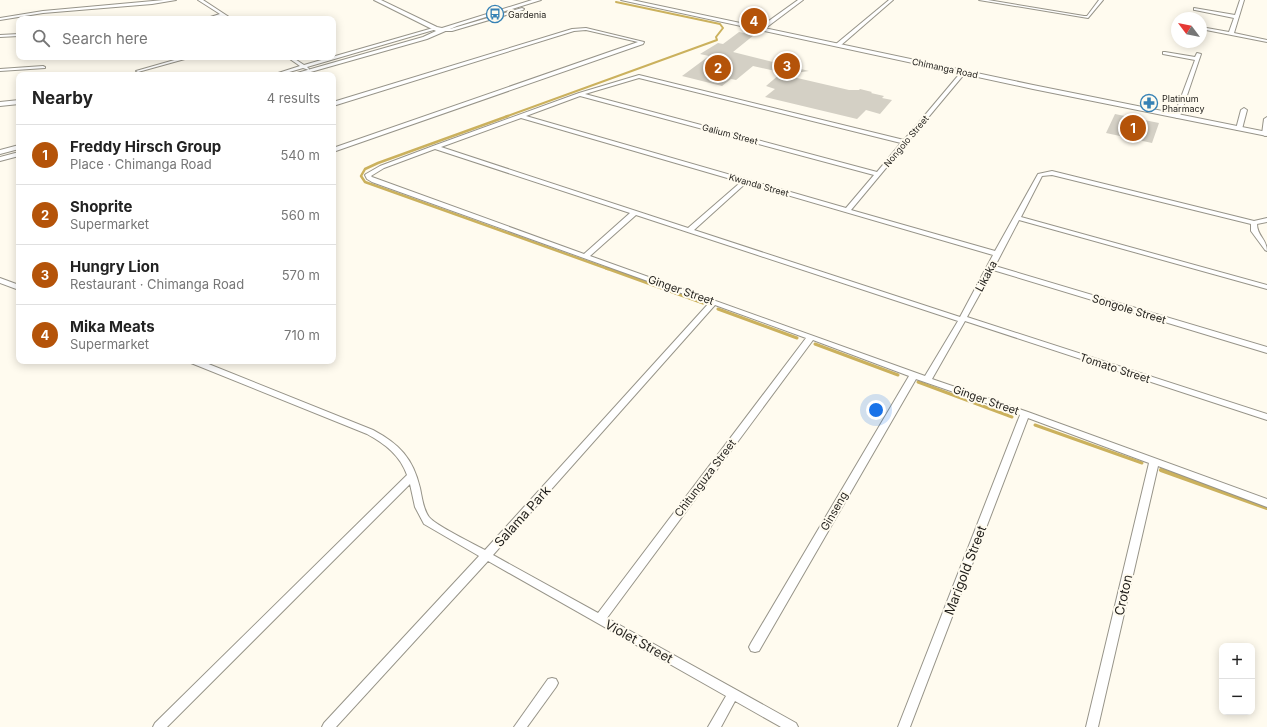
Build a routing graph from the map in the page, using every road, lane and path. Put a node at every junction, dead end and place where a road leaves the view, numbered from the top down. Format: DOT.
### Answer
graph roads {
  1 [pos="113,0"];
  2 [pos="174,0"];
  3 [pos="200,0"];
  4 [pos="378,0"];
  5 [pos="538,0"];
  6 [pos="624,0"];
  7 [pos="801,0"];
  8 [pos="891,0"];
  9 [pos="981,0"];
  10 [pos="1101,0"];
  11 [pos="1242,0"];
  12 [pos="105,8"];
  13 [pos="522,9"];
  14 [pos="1195,9"];
  15 [pos="223,15"];
  16 [pos="20,16"];
  17 [pos="219,16"];
  18 [pos="1236,16"];
  19 [pos="16,17"];
  20 [pos="0,19"];
  21 [pos="761,29"];
  22 [pos="1207,29"];
  23 [pos="438,30"];
  24 [pos="1231,34"];
  25 [pos="16,35"];
  26 [pos="0,36"];
  27 [pos="1267,41"];
  28 [pos="838,45"];
  29 [pos="1165,53"];
  30 [pos="178,60"];
  31 [pos="294,60"];
  32 [pos="43,67"];
  33 [pos="307,69"];
  34 [pos="0,70"];
  35 [pos="138,70"];
  36 [pos="290,72"];
  37 [pos="300,72"];
  38 [pos="964,72"];
  39 [pos="581,94"];
  40 [pos="16,102"];
  41 [pos="336,103"];
  42 [pos="0,104"];
  43 [pos="1244,110"];
  44 [pos="521,116"];
  45 [pos="1177,116"];
  46 [pos="1267,118"];
  47 [pos="1239,129"];
  48 [pos="1266,134"];
  49 [pos="905,142"];
  50 [pos="435,147"];
  51 [pos="16,148"];
  52 [pos="336,149"];
  53 [pos="0,152"];
  54 [pos="16,155"];
  55 [pos="0,159"];
  56 [pos="878,174"];
  57 [pos="745,181"];
  58 [pos="847,211"];
  59 [pos="634,213"];
  60 [pos="1018,218"];
  61 [pos="1267,220"];
  62 [pos="1254,223"];
  63 [pos="690,230"];
  64 [pos="1267,249"];
  65 [pos="997,254"];
  66 [pos="585,256"];
  67 [pos="991,267"];
  68 [pos="0,280"];
  69 [pos="16,287"];
  70 [pos="1267,287"];
  71 [pos="714,302"];
  72 [pos="962,319"];
  73 [pos="811,337"];
  74 [pos="1267,350"];
  75 [pos="201,364"];
  76 [pos="914,375"];
  77 [pos="927,380"];
  78 [pos="1025,414"];
  79 [pos="1267,417"];
  80 [pos="1154,462"];
  81 [pos="412,476"];
  82 [pos="1267,503"];
  83 [pos="486,556"];
  84 [pos="600,619"];
  85 [pos="755,648"];
  86 [pos="552,683"];
  87 [pos="733,694"];
  88 [pos="158,727"];
  89 [pos="328,727"];
  90 [pos="520,727"];
  91 [pos="714,727"];
  92 [pos="792,727"];
  93 [pos="904,727"];
  94 [pos="1092,727"];
  1 -- 12 [label="street"];
  2 -- 12 [label="street"];
  3 -- 15 [label="street"];
  4 -- 23 [label="street"];
  5 -- 23 [label="street"];
  6 -- 21 [label="street, Chimanga Road"];
  7 -- 21 [label="street"];
  8 -- 28 [label="street"];
  9 -- 10 [label="street"];
  11 -- 18 [label="street"];
  12 -- 16 [label="street"];
  13 -- 23 [label="street"];
  14 -- 18 [label="street"];
  15 -- 17 [label="street"];
  18 -- 24 [label="street"];
  19 -- 20 [label="street"];
  21 -- 28 [label="street, Chimanga Road"];
  22 -- 24 [label="street"];
  23 -- 33 [label="street"];
  24 -- 27 [label="street"];
  25 -- 26 [label="street"];
  28 -- 38 [label="street, Chimanga Road"];
  29 -- 45 [label="street"];
  30 -- 35 [label="street"];
  31 -- 33 [label="street"];
  32 -- 34 [label="street"];
  33 -- 36 [label="street"];
  33 -- 37 [label="street"];
  38 -- 45 [label="street, Chimanga Road"];
  38 -- 49 [label="street, Nongolo Street"];
  39 -- 44 [label="street, Ginger Street"];
  39 -- 49 [label="street, Ginger Street"];
  39 -- 56 [label="street, Galium Street"];
  40 -- 42 [label="street"];
  41 -- 52 [label="street"];
  43 -- 47 [label="street"];
  44 -- 50 [label="street, Ginger Street"];
  44 -- 57 [label="street, Kwanda Street"];
  45 -- 47 [label="street, Chimanga Road"];
  46 -- 48 [label="street"];
  47 -- 48 [label="street, Chimanga Road"];
  49 -- 56 [label="street, Nongolo Street"];
  50 -- 59 [label="street, Tomato Street"];
  50 -- 66 [label="street, Ginger Street"];
  51 -- 53 [label="street"];
  54 -- 55 [label="street"];
  56 -- 58 [label="street, Nongolo Street"];
  57 -- 58 [label="street, Kwanda Street"];
  57 -- 63 [label="street"];
  58 -- 65 [label="street, Kwanda Street"];
  59 -- 63 [label="street, Tomato Street"];
  59 -- 66 [label="street"];
  60 -- 62 [label="street, Likaka"];
  60 -- 65 [label="street, Likaka"];
  60 -- 70 [label="street"];
  61 -- 62 [label="street"];
  62 -- 64 [label="street"];
  63 -- 72 [label="street, Tomato Street"];
  65 -- 67 [label="street, Likaka"];
  66 -- 71 [label="street, Ginger Street"];
  67 -- 72 [label="street, Likaka"];
  67 -- 74 [label="street, Songole Street"];
  68 -- 69 [label="street"];
  71 -- 73 [label="street, Ginger Street"];
  71 -- 83 [label="street, Salama Park"];
  72 -- 77 [label="street, Likaka"];
  72 -- 79 [label="street, Tomato Street"];
  73 -- 76 [label="street, Ginger Street"];
  73 -- 84 [label="street, Chitunguza Street"];
  75 -- 81 [label="street, Violet Street"];
  76 -- 77 [label="street, Ginger Street"];
  76 -- 85 [label="street, Ginseng"];
  77 -- 78 [label="street, Ginger Street"];
  78 -- 80 [label="street, Ginger Street"];
  78 -- 93 [label="street, Marigold Street"];
  80 -- 82 [label="street, Ginger Street"];
  80 -- 94 [label="street, Croton"];
  81 -- 83 [label="street, Violet Street"];
  81 -- 88 [label="street"];
  83 -- 84 [label="street, Violet Street"];
  83 -- 89 [label="street, Salama Park"];
  84 -- 87 [label="street, Violet Street"];
  86 -- 90 [label="street"];
  87 -- 91 [label="street"];
  87 -- 92 [label="street, Violet Street"];
}
